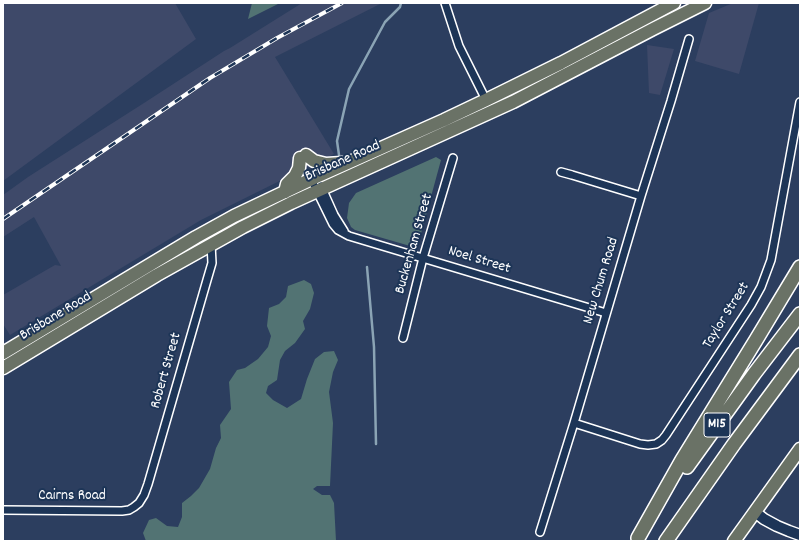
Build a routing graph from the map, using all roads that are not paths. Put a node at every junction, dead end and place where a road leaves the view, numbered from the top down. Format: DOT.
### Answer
graph roads {
  1 [pos="445,3"];
  2 [pos="674,3"];
  3 [pos="705,3"];
  4 [pos="689,39"];
  5 [pos="486,100"];
  6 [pos="800,102"];
  7 [pos="453,158"];
  8 [pos="345,164"];
  9 [pos="561,172"];
  10 [pos="314,178"];
  11 [pos="319,190"];
  12 [pos="285,192"];
  13 [pos="641,196"];
  14 [pos="211,244"];
  15 [pos="423,258"];
  16 [pos="800,267"];
  17 [pos="606,313"];
  18 [pos="800,314"];
  19 [pos="403,338"];
  20 [pos="3,353"];
  21 [pos="800,355"];
  22 [pos="3,368"];
  23 [pos="574,423"];
  24 [pos="800,449"];
  25 [pos="139,503"];
  26 [pos="3,510"];
  27 [pos="755,512"];
  28 [pos="540,532"];
  29 [pos="800,534"];
  30 [pos="637,540"];
  31 [pos="666,541"];
  32 [pos="734,541"];
  1 -- 5 [label="street"];
  2 -- 5 [label="main road, Brisbane Road"];
  3 -- 11 [label="main road, Brisbane Road"];
  4 -- 13 [label="street, New Chum Road"];
  5 -- 8 [label="main road, Brisbane Road"];
  6 -- 23 [label="street, Taylor Street"];
  7 -- 15 [label="street, Buckenham Street"];
  8 -- 10 [label="main road, Brisbane Road"];
  8 -- 12 [label="main road"];
  9 -- 13 [label="street"];
  10 -- 11 [label="street, Noel Street"];
  10 -- 12 [label="main road, Brisbane Road"];
  11 -- 14 [label="main road, Brisbane Road"];
  11 -- 15 [label="street, Noel Street"];
  12 -- 20 [label="main road, Brisbane Road"];
  13 -- 17 [label="street, New Chum Road"];
  14 -- 22 [label="main road, Brisbane Road"];
  14 -- 25 [label="street, Robert Street"];
  15 -- 17 [label="street, Noel Street"];
  15 -- 19 [label="street, Buckenham Street"];
  16 -- 30 [label="highway"];
  17 -- 23 [label="street, New Chum Road"];
  18 -- 30 [label="highway, M15"];
  21 -- 31 [label="highway, M15"];
  23 -- 28 [label="street, New Chum Road"];
  24 -- 27 [label="main road"];
  25 -- 26 [label="street, Cairns Road"];
  27 -- 29 [label="street"];
  27 -- 32 [label="main road"];
}
